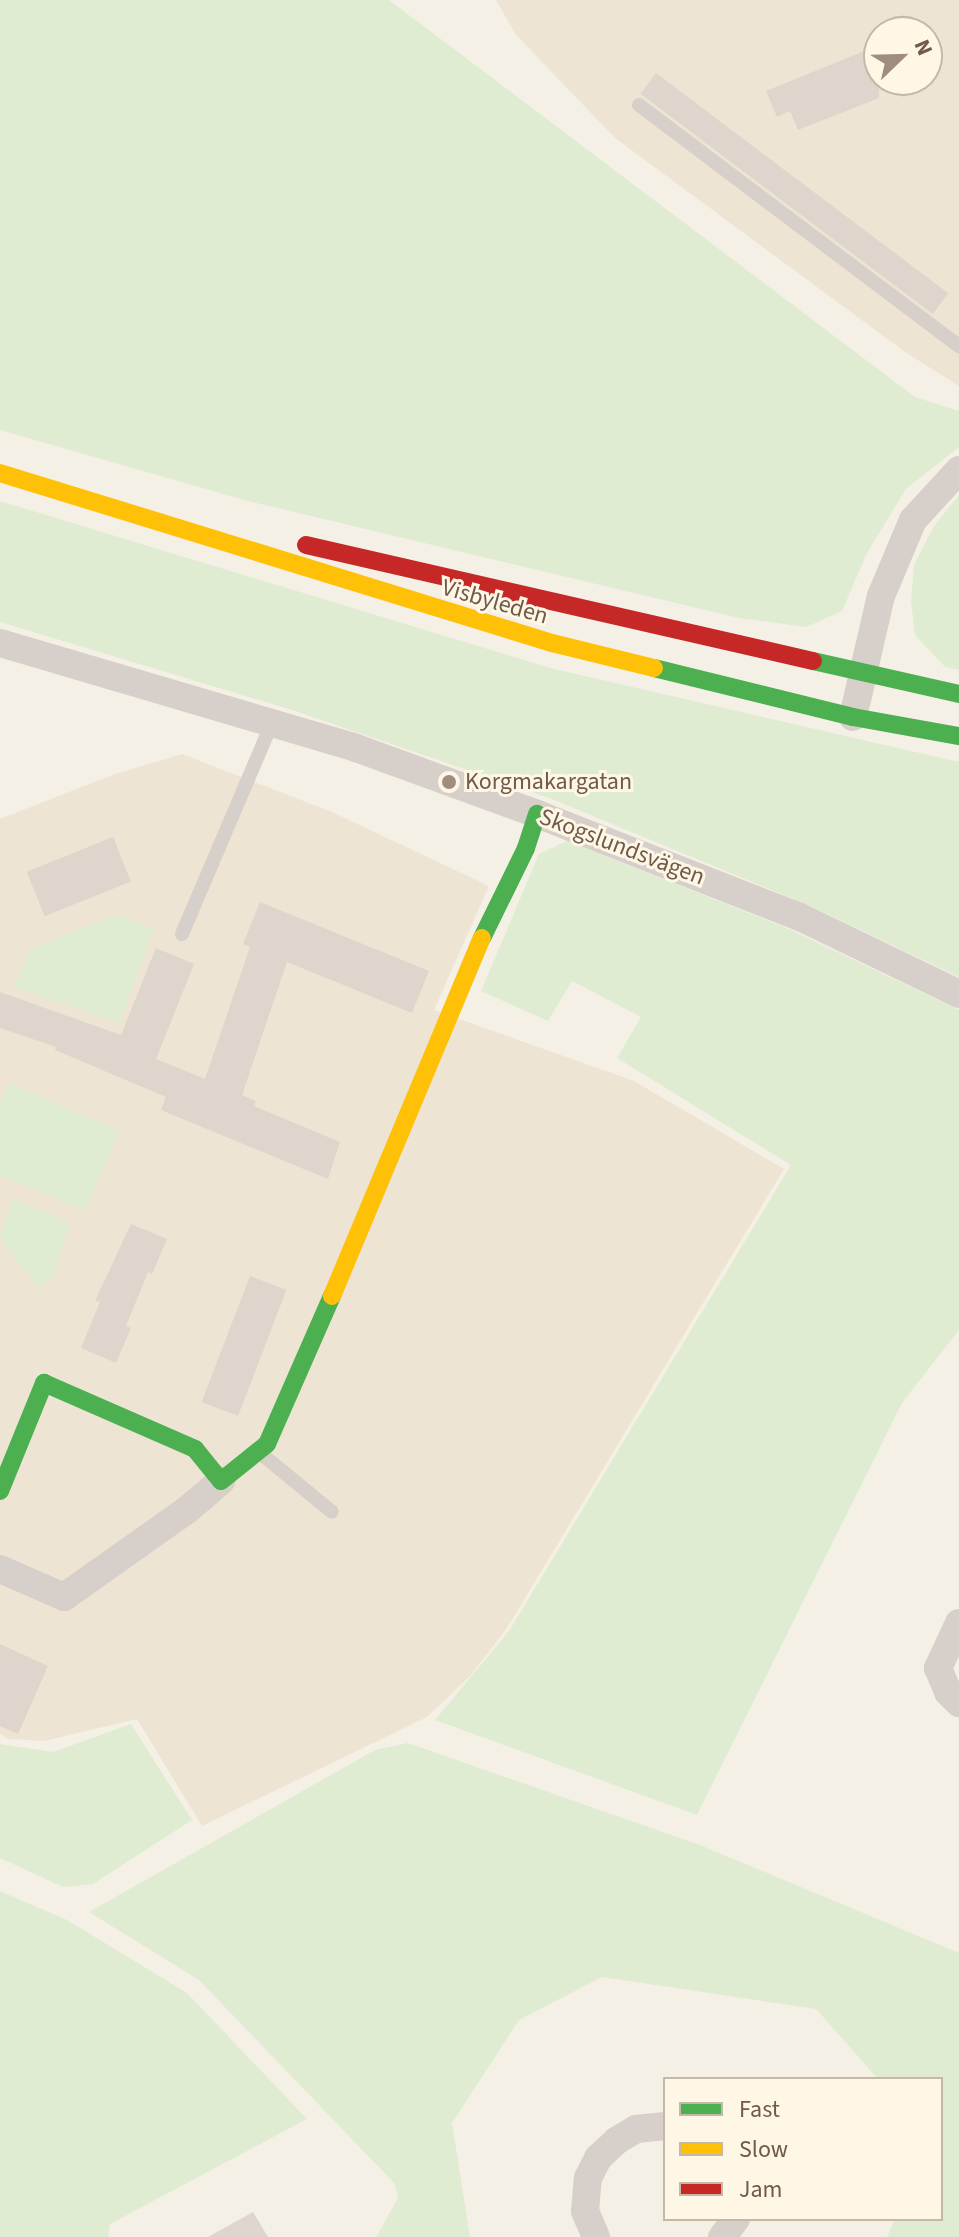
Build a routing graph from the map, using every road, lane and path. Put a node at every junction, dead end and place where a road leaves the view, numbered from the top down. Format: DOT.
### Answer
graph roads {
  1 [pos="639,105"];
  2 [pos="959,346"];
  3 [pos="959,470"];
  4 [pos="0,473"];
  5 [pos="26,480"];
  6 [pos="0,643"];
  7 [pos="863,672"];
  8 [pos="959,694"];
  9 [pos="853,717"];
  10 [pos="272,723"];
  11 [pos="959,736"];
  12 [pos="537,814"];
  13 [pos="182,934"];
  14 [pos="959,994"];
  15 [pos="259,1452"];
  16 [pos="221,1481"];
  17 [pos="0,1491"];
  18 [pos="332,1512"];
  19 [pos="0,1569"];
  20 [pos="959,1623"];
  21 [pos="959,1703"];
  22 [pos="663,2126"];
  23 [pos="734,2221"];
  24 [pos="596,2237"];
  25 [pos="722,2237"];
  1 -- 2 [label="lane"];
  3 -- 7 [label="street"];
  4 -- 5 [label="main road, Visbyleden"];
  5 -- 7 [label="main road, Visbyleden"];
  5 -- 9 [label="main road, Visbyleden"];
  6 -- 10 [label="street, Skogslundsvägen"];
  7 -- 8 [label="main road, Visbyleden"];
  7 -- 9 [label="street"];
  9 -- 11 [label="main road, Visbyleden"];
  10 -- 12 [label="street, Skogslundsvägen"];
  10 -- 13 [label="lane"];
  12 -- 14 [label="street, Skogslundsvägen"];
  12 -- 15 [label="main road"];
  15 -- 16 [label="main road"];
  15 -- 18 [label="lane"];
  16 -- 17 [label="main road"];
  16 -- 19 [label="street"];
  20 -- 21 [label="street"];
  22 -- 24 [label="street"];
  23 -- 25 [label="street"];
}
